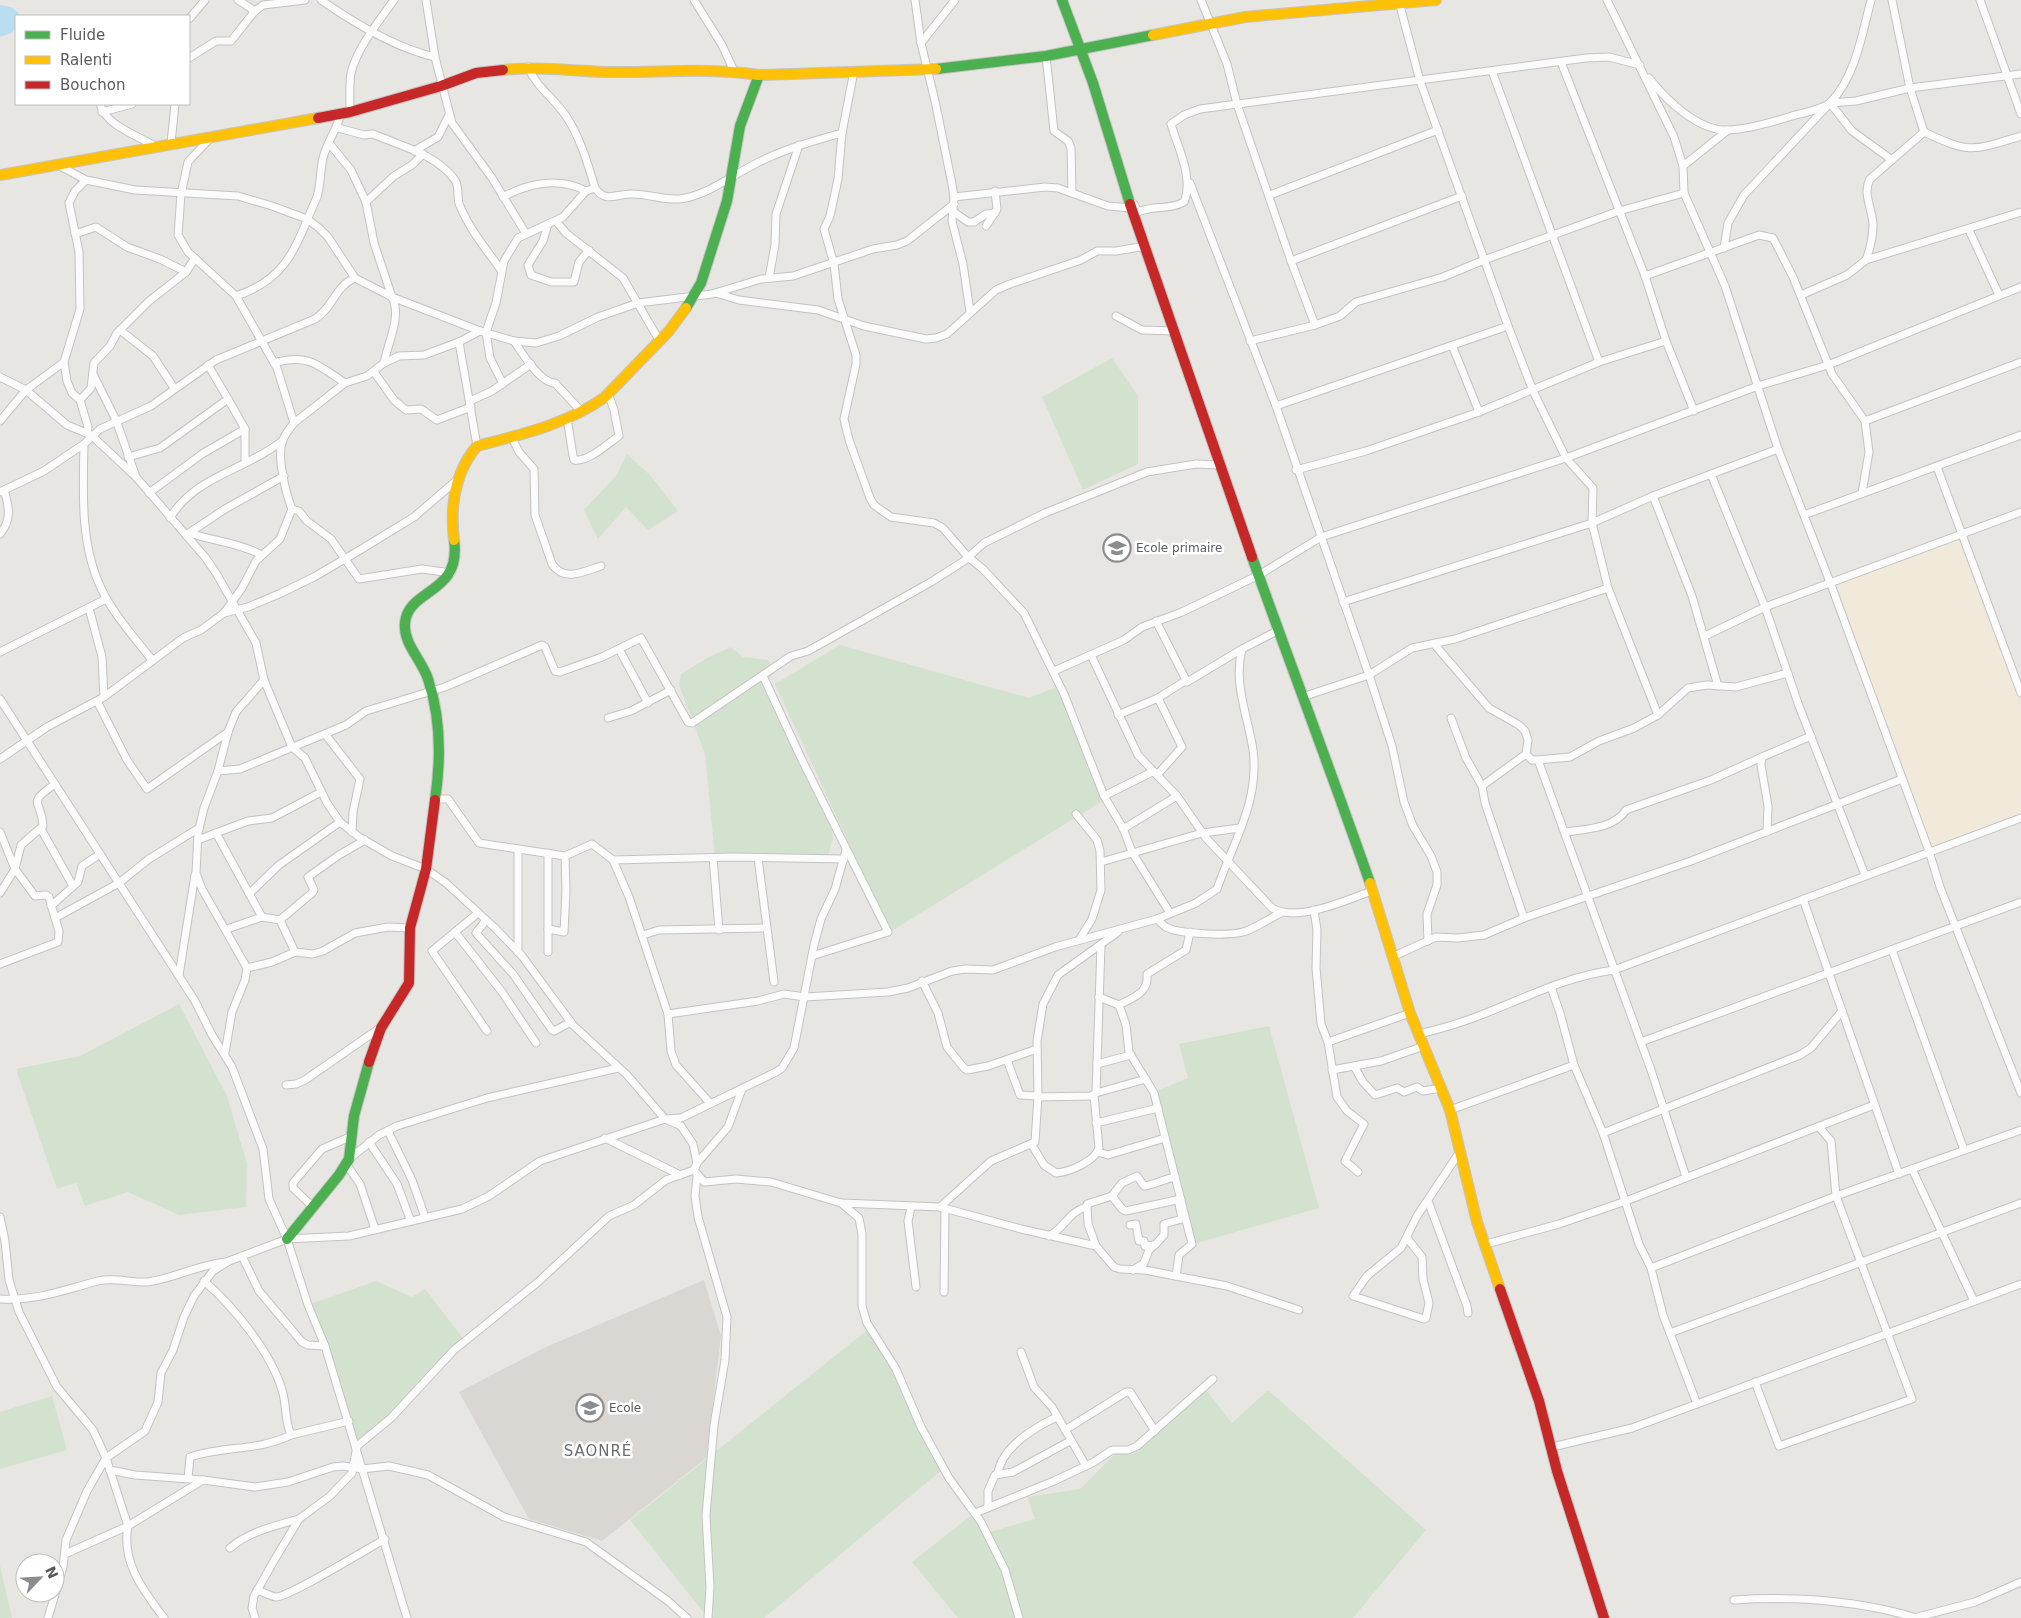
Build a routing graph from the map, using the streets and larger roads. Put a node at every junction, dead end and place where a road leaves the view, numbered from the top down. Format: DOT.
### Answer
graph roads {
  1 [pos="205,0"];
  2 [pos="238,0"];
  3 [pos="305,0"];
  4 [pos="321,0"];
  5 [pos="394,0"];
  6 [pos="426,0"];
  7 [pos="694,0"];
  8 [pos="915,0"];
  9 [pos="955,0"];
  10 [pos="1062,0"];
  11 [pos="1201,0"];
  12 [pos="1436,0"];
  13 [pos="1607,0"];
  14 [pos="1871,0"];
  15 [pos="1893,0"];
  16 [pos="1980,0"];
  17 [pos="1385,2"];
  18 [pos="1400,2"];
  19 [pos="255,11"];
  20 [pos="190,18"];
  21 [pos="1208,23"];
  22 [pos="373,32"];
  23 [pos="921,43"];
  24 [pos="1081,49"];
  25 [pos="190,54"];
  26 [pos="1046,56"];
  27 [pos="435,58"];
  28 [pos="1561,62"];
  29 [pos="1639,64"];
  30 [pos="528,67"];
  31 [pos="734,71"];
  32 [pos="926,71"];
  33 [pos="1492,71"];
  34 [pos="854,72"];
  35 [pos="2008,74"];
  36 [pos="2021,74"];
  37 [pos="759,75"];
  38 [pos="1420,81"];
  39 [pos="441,86"];
  40 [pos="1910,88"];
  41 [pos="1830,103"];
  42 [pos="1237,104"];
  43 [pos="100,105"];
  44 [pos="128,105"];
  45 [pos="175,105"];
  46 [pos="102,112"];
  47 [pos="346,113"];
  48 [pos="449,114"];
  49 [pos="2021,114"];
  50 [pos="338,128"];
  51 [pos="1438,130"];
  52 [pos="1728,130"];
  53 [pos="1924,132"];
  54 [pos="842,133"];
  55 [pos="212,136"];
  56 [pos="2021,136"];
  57 [pos="171,142"];
  58 [pos="329,144"];
  59 [pos="800,145"];
  60 [pos="155,146"];
  61 [pos="414,151"];
  62 [pos="423,154"];
  63 [pos="1892,160"];
  64 [pos="58,165"];
  65 [pos="1683,166"];
  66 [pos="1186,173"];
  67 [pos="0,176"];
  68 [pos="731,177"];
  69 [pos="86,180"];
  70 [pos="595,188"];
  71 [pos="586,191"];
  72 [pos="995,191"];
  73 [pos="1126,191"];
  74 [pos="1684,192"];
  75 [pos="180,194"];
  76 [pos="1072,194"];
  77 [pos="1270,195"];
  78 [pos="1462,196"];
  79 [pos="504,197"];
  80 [pos="954,200"];
  81 [pos="366,202"];
  82 [pos="1131,208"];
  83 [pos="1619,211"];
  84 [pos="954,212"];
  85 [pos="2021,212"];
  86 [pos="995,213"];
  87 [pos="307,219"];
  88 [pos="556,221"];
  89 [pos="548,224"];
  90 [pos="986,226"];
  91 [pos="1970,230"];
  92 [pos="525,232"];
  93 [pos="75,234"];
  94 [pos="1552,236"];
  95 [pos="1146,246"];
  96 [pos="1724,248"];
  97 [pos="589,250"];
  98 [pos="1710,254"];
  99 [pos="195,258"];
  100 [pos="1484,260"];
  101 [pos="1866,260"];
  102 [pos="1291,261"];
  103 [pos="834,264"];
  104 [pos="501,270"];
  105 [pos="186,272"];
  106 [pos="1645,276"];
  107 [pos="355,278"];
  108 [pos="769,278"];
  109 [pos="2021,288"];
  110 [pos="715,293"];
  111 [pos="1800,295"];
  112 [pos="1999,295"];
  113 [pos="236,296"];
  114 [pos="695,296"];
  115 [pos="392,297"];
  116 [pos="638,303"];
  117 [pos="970,312"];
  118 [pos="1116,316"];
  119 [pos="842,317"];
  120 [pos="1316,325"];
  121 [pos="1508,326"];
  122 [pos="120,330"];
  123 [pos="1175,331"];
  124 [pos="483,332"];
  125 [pos="659,340"];
  126 [pos="514,341"];
  127 [pos="1666,341"];
  128 [pos="459,342"];
  129 [pos="1250,342"];
  130 [pos="262,343"];
  131 [pos="1452,345"];
  132 [pos="64,362"];
  133 [pos="1599,362"];
  134 [pos="2021,362"];
  135 [pos="274,363"];
  136 [pos="384,363"];
  137 [pos="531,364"];
  138 [pos="208,365"];
  139 [pos="1828,365"];
  140 [pos="374,372"];
  141 [pos="93,374"];
  142 [pos="0,376"];
  143 [pos="345,383"];
  144 [pos="502,384"];
  145 [pos="1758,386"];
  146 [pos="174,388"];
  147 [pos="26,390"];
  148 [pos="1533,391"];
  149 [pos="608,394"];
  150 [pos="228,399"];
  151 [pos="80,400"];
  152 [pos="470,404"];
  153 [pos="1276,406"];
  154 [pos="582,411"];
  155 [pos="1694,411"];
  156 [pos="1479,412"];
  157 [pos="568,418"];
  158 [pos="116,420"];
  159 [pos="0,421"];
  160 [pos="1865,421"];
  161 [pos="294,424"];
  162 [pos="245,429"];
  163 [pos="89,434"];
  164 [pos="2021,435"];
  165 [pos="512,438"];
  166 [pos="282,441"];
  167 [pos="84,444"];
  168 [pos="477,446"];
  169 [pos="1778,449"];
  170 [pos="128,457"];
  171 [pos="1566,458"];
  172 [pos="245,463"];
  173 [pos="1219,465"];
  174 [pos="1937,467"];
  175 [pos="1296,470"];
  176 [pos="1711,474"];
  177 [pos="284,476"];
  178 [pos="136,477"];
  179 [pos="457,480"];
  180 [pos="2,491"];
  181 [pos="1862,493"];
  182 [pos="149,494"];
  183 [pos="1653,496"];
  184 [pos="292,509"];
  185 [pos="2021,512"];
  186 [pos="1804,515"];
  187 [pos="170,518"];
  188 [pos="1592,523"];
  189 [pos="0,534"];
  190 [pos="188,534"];
  191 [pos="1960,534"];
  192 [pos="1321,537"];
  193 [pos="262,555"];
  194 [pos="968,557"];
  195 [pos="347,558"];
  196 [pos="601,566"];
  197 [pos="451,573"];
  198 [pos="1258,575"];
  199 [pos="1830,582"];
  200 [pos="1608,588"];
  201 [pos="106,599"];
  202 [pos="233,601"];
  203 [pos="1344,602"];
  204 [pos="1765,607"];
  205 [pos="89,608"];
  206 [pos="238,610"];
  207 [pos="224,613"];
  208 [pos="1156,621"];
  209 [pos="1279,630"];
  210 [pos="1705,636"];
  211 [pos="1435,645"];
  212 [pos="619,649"];
  213 [pos="1242,649"];
  214 [pos="0,652"];
  215 [pos="1091,655"];
  216 [pos="152,660"];
  217 [pos="1054,671"];
  218 [pos="1788,673"];
  219 [pos="1369,675"];
  220 [pos="763,676"];
  221 [pos="264,680"];
  222 [pos="1186,681"];
  223 [pos="1718,686"];
  224 [pos="671,690"];
  225 [pos="430,691"];
  226 [pos="2021,694"];
  227 [pos="104,697"];
  228 [pos="1302,697"];
  229 [pos="1158,698"];
  230 [pos="0,699"];
  231 [pos="97,701"];
  232 [pos="648,703"];
  233 [pos="1118,715"];
  234 [pos="1658,715"];
  235 [pos="608,718"];
  236 [pos="1451,718"];
  237 [pos="228,732"];
  238 [pos="325,734"];
  239 [pos="1811,736"];
  240 [pos="26,740"];
  241 [pos="292,747"];
  242 [pos="1526,754"];
  243 [pos="1762,757"];
  244 [pos="0,759"];
  245 [pos="1538,760"];
  246 [pos="218,771"];
  247 [pos="1155,773"];
  248 [pos="1902,779"];
  249 [pos="55,784"];
  250 [pos="1482,786"];
  251 [pos="321,792"];
  252 [pos="1104,796"];
  253 [pos="1177,796"];
  254 [pos="436,799"];
  255 [pos="1838,805"];
  256 [pos="1076,814"];
  257 [pos="2021,818"];
  258 [pos="340,822"];
  259 [pos="41,828"];
  260 [pos="199,828"];
  261 [pos="1240,828"];
  262 [pos="1123,830"];
  263 [pos="0,832"];
  264 [pos="352,832"];
  265 [pos="1565,832"];
  266 [pos="1767,832"];
  267 [pos="216,833"];
  268 [pos="1202,833"];
  269 [pos="198,840"];
  270 [pos="365,840"];
  271 [pos="518,849"];
  272 [pos="846,850"];
  273 [pos="1929,851"];
  274 [pos="1132,852"];
  275 [pos="548,853"];
  276 [pos="100,854"];
  277 [pos="565,856"];
  278 [pos="713,858"];
  279 [pos="758,858"];
  280 [pos="844,859"];
  281 [pos="613,860"];
  282 [pos="1227,861"];
  283 [pos="1100,862"];
  284 [pos="426,868"];
  285 [pos="15,869"];
  286 [pos="196,873"];
  287 [pos="1865,875"];
  288 [pos="119,883"];
  289 [pos="73,886"];
  290 [pos="1372,891"];
  291 [pos="0,893"];
  292 [pos="249,894"];
  293 [pos="1589,896"];
  294 [pos="1803,899"];
  295 [pos="2021,903"];
  296 [pos="51,906"];
  297 [pos="1314,910"];
  298 [pos="478,913"];
  299 [pos="1281,913"];
  300 [pos="1170,914"];
  301 [pos="262,917"];
  302 [pos="55,918"];
  303 [pos="1524,918"];
  304 [pos="1157,919"];
  305 [pos="280,920"];
  306 [pos="486,920"];
  307 [pos="1954,925"];
  308 [pos="410,928"];
  309 [pos="766,928"];
  310 [pos="227,929"];
  311 [pos="548,929"];
  312 [pos="1122,929"];
  313 [pos="719,930"];
  314 [pos="455,932"];
  315 [pos="1190,932"];
  316 [pos="643,935"];
  317 [pos="1079,940"];
  318 [pos="1428,941"];
  319 [pos="1101,945"];
  320 [pos="1892,950"];
  321 [pos="295,952"];
  322 [pos="518,952"];
  323 [pos="548,952"];
  324 [pos="812,956"];
  325 [pos="1392,957"];
  326 [pos="0,964"];
  327 [pos="246,968"];
  328 [pos="1614,970"];
  329 [pos="1829,972"];
  330 [pos="179,976"];
  331 [pos="922,981"];
  332 [pos="774,982"];
  333 [pos="1551,987"];
  334 [pos="805,997"];
  335 [pos="1099,997"];
  336 [pos="1119,1005"];
  337 [pos="1842,1011"];
  338 [pos="1410,1013"];
  339 [pos="668,1014"];
  340 [pos="571,1022"];
  341 [pos="381,1028"];
  342 [pos="486,1031"];
  343 [pos="1419,1034"];
  344 [pos="1328,1042"];
  345 [pos="1641,1042"];
  346 [pos="536,1043"];
  347 [pos="1424,1046"];
  348 [pos="1037,1049"];
  349 [pos="225,1053"];
  350 [pos="1131,1055"];
  351 [pos="1006,1060"];
  352 [pos="1097,1064"];
  353 [pos="1574,1065"];
  354 [pos="1354,1066"];
  355 [pos="618,1068"];
  356 [pos="1332,1070"];
  357 [pos="1146,1079"];
  358 [pos="286,1085"];
  359 [pos="1441,1088"];
  360 [pos="742,1089"];
  361 [pos="2021,1093"];
  362 [pos="1095,1094"];
  363 [pos="1038,1096"];
  364 [pos="710,1103"];
  365 [pos="1874,1105"];
  366 [pos="1158,1108"];
  367 [pos="1450,1110"];
  368 [pos="1664,1111"];
  369 [pos="665,1119"];
  370 [pos="1096,1123"];
  371 [pos="1819,1127"];
  372 [pos="2021,1130"];
  373 [pos="388,1131"];
  374 [pos="1603,1133"];
  375 [pos="352,1136"];
  376 [pos="605,1138"];
  377 [pos="1165,1138"];
  378 [pos="370,1142"];
  379 [pos="1032,1145"];
  380 [pos="1964,1150"];
  381 [pos="1098,1152"];
  382 [pos="1459,1153"];
  383 [pos="347,1161"];
  384 [pos="1912,1169"];
  385 [pos="696,1170"];
  386 [pos="1358,1172"];
  387 [pos="1900,1174"];
  388 [pos="680,1175"];
  389 [pos="1175,1177"];
  390 [pos="1686,1177"];
  391 [pos="1112,1196"];
  392 [pos="1836,1196"];
  393 [pos="1181,1199"];
  394 [pos="1428,1201"];
  395 [pos="1626,1201"];
  396 [pos="841,1203"];
  397 [pos="2021,1203"];
  398 [pos="312,1207"];
  399 [pos="911,1207"];
  400 [pos="1086,1207"];
  401 [pos="942,1208"];
  402 [pos="425,1216"];
  403 [pos="0,1217"];
  404 [pos="410,1219"];
  405 [pos="1130,1225"];
  406 [pos="374,1229"];
  407 [pos="1941,1232"];
  408 [pos="1049,1236"];
  409 [pos="1407,1238"];
  410 [pos="287,1239"];
  411 [pos="1486,1244"];
  412 [pos="1155,1245"];
  413 [pos="1096,1246"];
  414 [pos="242,1256"];
  415 [pos="229,1261"];
  416 [pos="1859,1262"];
  417 [pos="1651,1268"];
  418 [pos="1133,1270"];
  419 [pos="1176,1276"];
  420 [pos="204,1281"];
  421 [pos="2021,1284"];
  422 [pos="916,1287"];
  423 [pos="944,1292"];
  424 [pos="0,1299"];
  425 [pos="17,1300"];
  426 [pos="1974,1301"];
  427 [pos="1299,1310"];
  428 [pos="1468,1313"];
  429 [pos="1670,1333"];
  430 [pos="1887,1334"];
  431 [pos="325,1346"];
  432 [pos="1021,1352"];
  433 [pos="1213,1379"];
  434 [pos="1755,1382"];
  435 [pos="1697,1404"];
  436 [pos="1057,1417"];
  437 [pos="349,1420"];
  438 [pos="1065,1430"];
  439 [pos="1155,1431"];
  440 [pos="291,1435"];
  441 [pos="1070,1441"];
  442 [pos="357,1446"];
  443 [pos="1552,1447"];
  444 [pos="106,1458"];
  445 [pos="1086,1466"];
  446 [pos="354,1467"];
  447 [pos="362,1469"];
  448 [pos="110,1470"];
  449 [pos="998,1473"];
  450 [pos="188,1478"];
  451 [pos="203,1480"];
  452 [pos="988,1508"];
  453 [pos="975,1513"];
  454 [pos="299,1519"];
  455 [pos="128,1526"];
  456 [pos="385,1539"];
  457 [pos="230,1548"];
  458 [pos="65,1554"];
  459 [pos="2021,1582"];
  460 [pos="258,1590"];
  461 [pos="1734,1600"];
  462 [pos="52,1603"];
  463 [pos="48,1618"];
  464 [pos="164,1618"];
  465 [pos="255,1618"];
  466 [pos="408,1618"];
  467 [pos="687,1618"];
  468 [pos="708,1618"];
  469 [pos="1019,1618"];
  470 [pos="1604,1618"];
  471 [pos="1915,1618"];
  1 -- 20 [label="street"];
  2 -- 19 [label="street"];
  3 -- 19 [label="street"];
  4 -- 22 [label="street"];
  5 -- 22 [label="street"];
  6 -- 27 [label="street"];
  7 -- 31 [label="street"];
  8 -- 23 [label="street"];
  9 -- 23 [label="street"];
  10 -- 24 [label="street"];
  11 -- 21 [label="street"];
  12 -- 18 [label="street"];
  13 -- 29 [label="street"];
  14 -- 41 [label="street"];
  15 -- 40 [label="street"];
  16 -- 35 [label="street"];
  17 -- 18 [label="street"];
  17 -- 21 [label="street"];
  18 -- 38 [label="street"];
  19 -- 25 [label="street"];
  21 -- 24 [label="street"];
  21 -- 42 [label="street"];
  22 -- 27 [label="street"];
  22 -- 47 [label="street"];
  23 -- 32 [label="street"];
  24 -- 26 [label="street"];
  24 -- 73 [label="street"];
  26 -- 32 [label="street"];
  26 -- 76 [label="street"];
  27 -- 39 [label="street"];
  28 -- 29 [label="street"];
  28 -- 33 [label="street"];
  28 -- 83 [label="street"];
  29 -- 52 [label="street"];
  29 -- 65 [label="street"];
  30 -- 31 [label="street"];
  30 -- 39 [label="street"];
  30 -- 70 [label="street"];
  31 -- 37 [label="street"];
  32 -- 34 [label="street"];
  32 -- 80 [label="street"];
  33 -- 38 [label="street"];
  33 -- 94 [label="street"];
  34 -- 37 [label="street"];
  34 -- 54 [label="street"];
  35 -- 36 [label="street"];
  35 -- 40 [label="street"];
  35 -- 49 [label="street"];
  37 -- 68 [label="street"];
  38 -- 42 [label="street"];
  38 -- 51 [label="street"];
  39 -- 47 [label="street"];
  39 -- 48 [label="street"];
  40 -- 41 [label="street"];
  40 -- 53 [label="street"];
  41 -- 52 [label="street"];
  41 -- 63 [label="street"];
  41 -- 96 [label="street"];
  42 -- 66 [label="street"];
  42 -- 77 [label="street"];
  43 -- 46 [label="street"];
  44 -- 46 [label="street"];
  45 -- 57 [label="street"];
  46 -- 60 [label="street"];
  47 -- 50 [label="street"];
  47 -- 55 [label="street"];
  48 -- 61 [label="street"];
  48 -- 79 [label="street"];
  50 -- 58 [label="street"];
  50 -- 61 [label="street"];
  51 -- 77 [label="street"];
  51 -- 78 [label="street"];
  52 -- 65 [label="street"];
  53 -- 56 [label="street"];
  53 -- 63 [label="street"];
  54 -- 59 [label="street"];
  54 -- 103 [label="street"];
  55 -- 57 [label="street"];
  55 -- 75 [label="street"];
  57 -- 60 [label="street"];
  58 -- 81 [label="street"];
  58 -- 87 [label="street"];
  59 -- 68 [label="street"];
  59 -- 108 [label="street"];
  60 -- 64 [label="street"];
  61 -- 62 [label="street"];
  62 -- 81 [label="street"];
  62 -- 104 [label="street"];
  63 -- 101 [label="street"];
  64 -- 67 [label="street"];
  64 -- 69 [label="street"];
  65 -- 74 [label="street"];
  66 -- 73 [label="street"];
  66 -- 129 [label="street"];
  68 -- 70 [label="street"];
  68 -- 114 [label="street"];
  69 -- 75 [label="street"];
  69 -- 93 [label="street"];
  70 -- 71 [label="street"];
  71 -- 79 [label="street"];
  71 -- 88 [label="street"];
  72 -- 76 [label="street"];
  72 -- 80 [label="street"];
  72 -- 86 [label="street"];
  73 -- 82 [label="street"];
  74 -- 83 [label="street"];
  74 -- 98 [label="street"];
  75 -- 87 [label="street"];
  75 -- 99 [label="street"];
  76 -- 82 [label="street"];
  77 -- 102 [label="street"];
  78 -- 100 [label="street"];
  78 -- 102 [label="street"];
  79 -- 92 [label="street"];
  80 -- 84 [label="street"];
  80 -- 103 [label="street"];
  81 -- 115 [label="street"];
  82 -- 95 [label="street"];
  83 -- 94 [label="street"];
  83 -- 106 [label="street"];
  84 -- 86 [label="street"];
  84 -- 117 [label="street"];
  85 -- 91 [label="street"];
  86 -- 90 [label="street"];
  87 -- 107 [label="street"];
  87 -- 113 [label="street"];
  88 -- 89 [label="street"];
  88 -- 97 [label="street"];
  89 -- 92 [label="street"];
  89 -- 97 [label="street"];
  91 -- 101 [label="street"];
  91 -- 112 [label="street"];
  92 -- 104 [label="street"];
  93 -- 105 [label="street"];
  93 -- 132 [label="street"];
  94 -- 100 [label="street"];
  94 -- 133 [label="street"];
  95 -- 117 [label="street"];
  95 -- 123 [label="street"];
  96 -- 98 [label="street"];
  96 -- 111 [label="street"];
  97 -- 116 [label="street"];
  98 -- 106 [label="street"];
  98 -- 145 [label="street"];
  99 -- 105 [label="street"];
  99 -- 113 [label="street"];
  100 -- 120 [label="street"];
  100 -- 121 [label="street"];
  101 -- 111 [label="street"];
  102 -- 120 [label="street"];
  103 -- 108 [label="street"];
  103 -- 119 [label="street"];
  104 -- 124 [label="street"];
  105 -- 122 [label="street"];
  106 -- 127 [label="street"];
  107 -- 115 [label="street"];
  107 -- 130 [label="street"];
  108 -- 110 [label="street"];
  109 -- 112 [label="street"];
  110 -- 114 [label="street"];
  110 -- 119 [label="street"];
  111 -- 139 [label="street"];
  112 -- 139 [label="street"];
  113 -- 130 [label="street"];
  114 -- 116 [label="street"];
  114 -- 125 [label="street"];
  115 -- 124 [label="street"];
  115 -- 136 [label="street"];
  116 -- 125 [label="street"];
  116 -- 126 [label="street"];
  117 -- 119 [label="street"];
  118 -- 123 [label="street"];
  119 -- 194 [label="street"];
  120 -- 129 [label="street"];
  121 -- 131 [label="street"];
  121 -- 148 [label="street"];
  122 -- 141 [label="street"];
  122 -- 146 [label="street"];
  123 -- 173 [label="street"];
  124 -- 126 [label="street"];
  124 -- 128 [label="street"];
  124 -- 144 [label="street"];
  125 -- 149 [label="street"];
  126 -- 137 [label="street"];
  127 -- 133 [label="street"];
  127 -- 155 [label="street"];
  128 -- 136 [label="street"];
  128 -- 152 [label="street"];
  129 -- 153 [label="street"];
  130 -- 135 [label="street"];
  130 -- 138 [label="street"];
  131 -- 153 [label="street"];
  131 -- 156 [label="street"];
  132 -- 147 [label="street"];
  132 -- 151 [label="street"];
  133 -- 148 [label="street"];
  134 -- 160 [label="street"];
  135 -- 143 [label="street"];
  135 -- 161 [label="street"];
  136 -- 140 [label="street"];
  137 -- 144 [label="street"];
  137 -- 154 [label="street"];
  138 -- 146 [label="street"];
  138 -- 150 [label="street"];
  139 -- 145 [label="street"];
  139 -- 160 [label="street"];
  140 -- 143 [label="street"];
  140 -- 152 [label="street"];
  141 -- 151 [label="street"];
  141 -- 158 [label="street"];
  142 -- 147 [label="street"];
  143 -- 161 [label="street"];
  144 -- 152 [label="street"];
  145 -- 155 [label="street"];
  145 -- 169 [label="street"];
  146 -- 158 [label="street"];
  147 -- 159 [label="street"];
  147 -- 163 [label="street"];
  148 -- 156 [label="street"];
  148 -- 171 [label="street"];
  149 -- 154 [label="street"];
  149 -- 157 [label="street"];
  150 -- 162 [label="street"];
  150 -- 170 [label="street"];
  151 -- 163 [label="street"];
  152 -- 168 [label="street"];
  153 -- 175 [label="street"];
  154 -- 157 [label="street"];
  155 -- 171 [label="street"];
  156 -- 175 [label="street"];
  157 -- 165 [label="street"];
  158 -- 163 [label="street"];
  158 -- 170 [label="street"];
  160 -- 181 [label="street"];
  161 -- 166 [label="street"];
  162 -- 172 [label="street"];
  162 -- 182 [label="street"];
  163 -- 167 [label="street"];
  163 -- 178 [label="street"];
  164 -- 174 [label="street"];
  165 -- 168 [label="street"];
  165 -- 196 [label="street"];
  166 -- 172 [label="street"];
  166 -- 177 [label="street"];
  167 -- 180 [label="street"];
  167 -- 201 [label="street"];
  168 -- 179 [label="street"];
  169 -- 176 [label="street"];
  169 -- 186 [label="street"];
  170 -- 178 [label="street"];
  171 -- 188 [label="street"];
  171 -- 192 [label="street"];
  172 -- 187 [label="street"];
  173 -- 194 [label="street"];
  173 -- 198 [label="street"];
  174 -- 181 [label="street"];
  174 -- 191 [label="street"];
  175 -- 192 [label="street"];
  176 -- 183 [label="street"];
  176 -- 204 [label="street"];
  177 -- 184 [label="street"];
  177 -- 190 [label="street"];
  178 -- 182 [label="street"];
  179 -- 195 [label="street"];
  179 -- 197 [label="street"];
  180 -- 189 [label="street"];
  181 -- 186 [label="street"];
  182 -- 187 [label="street"];
  183 -- 188 [label="street"];
  183 -- 210 [label="street"];
  184 -- 193 [label="street"];
  184 -- 195 [label="street"];
  185 -- 191 [label="street"];
  186 -- 199 [label="street"];
  187 -- 190 [label="street"];
  188 -- 200 [label="street"];
  188 -- 203 [label="street"];
  190 -- 193 [label="street"];
  190 -- 202 [label="street"];
  191 -- 199 [label="street"];
  191 -- 226 [label="street"];
  192 -- 198 [label="street"];
  192 -- 203 [label="street"];
  193 -- 202 [label="street"];
  194 -- 217 [label="street"];
  194 -- 220 [label="street"];
  195 -- 197 [label="street"];
  195 -- 206 [label="street"];
  197 -- 225 [label="street"];
  198 -- 208 [label="street"];
  198 -- 209 [label="street"];
  199 -- 204 [label="street"];
  199 -- 248 [label="street"];
  200 -- 211 [label="street"];
  200 -- 234 [label="street"];
  201 -- 205 [label="street"];
  201 -- 216 [label="street"];
  202 -- 206 [label="street"];
  202 -- 207 [label="street"];
  203 -- 219 [label="street"];
  204 -- 210 [label="street"];
  204 -- 218 [label="street"];
  205 -- 214 [label="street"];
  205 -- 227 [label="street"];
  206 -- 207 [label="street"];
  206 -- 221 [label="street"];
  207 -- 216 [label="street"];
  208 -- 215 [label="street"];
  208 -- 222 [label="street"];
  209 -- 213 [label="street"];
  209 -- 228 [label="street"];
  210 -- 223 [label="street"];
  211 -- 219 [label="street"];
  211 -- 242 [label="street"];
  212 -- 224 [label="street"];
  212 -- 225 [label="street"];
  212 -- 232 [label="street"];
  213 -- 222 [label="street"];
  213 -- 261 [label="street"];
  215 -- 217 [label="street"];
  215 -- 233 [label="street"];
  216 -- 227 [label="street"];
  217 -- 252 [label="street"];
  218 -- 223 [label="street"];
  218 -- 239 [label="street"];
  219 -- 228 [label="street"];
  219 -- 318 [label="street"];
  220 -- 224 [label="street"];
  220 -- 272 [label="street"];
  221 -- 237 [label="street"];
  221 -- 241 [label="street"];
  222 -- 229 [label="street"];
  223 -- 234 [label="street"];
  224 -- 232 [label="street"];
  225 -- 238 [label="street"];
  225 -- 254 [label="street"];
  227 -- 231 [label="street"];
  228 -- 290 [label="street"];
  229 -- 233 [label="street"];
  229 -- 247 [label="street"];
  230 -- 240 [label="street"];
  231 -- 237 [label="street"];
  231 -- 240 [label="street"];
  232 -- 235 [label="street"];
  233 -- 247 [label="street"];
  234 -- 245 [label="street"];
  236 -- 250 [label="street"];
  237 -- 246 [label="street"];
  238 -- 241 [label="street"];
  238 -- 264 [label="street"];
  239 -- 243 [label="street"];
  239 -- 255 [label="street"];
  240 -- 244 [label="street"];
  240 -- 249 [label="street"];
  241 -- 246 [label="street"];
  241 -- 251 [label="street"];
  242 -- 245 [label="street"];
  242 -- 250 [label="street"];
  243 -- 265 [label="street"];
  243 -- 266 [label="street"];
  245 -- 265 [label="street"];
  246 -- 260 [label="street"];
  247 -- 252 [label="street"];
  247 -- 253 [label="street"];
  248 -- 255 [label="street"];
  248 -- 273 [label="street"];
  249 -- 259 [label="street"];
  249 -- 276 [label="street"];
  250 -- 303 [label="street"];
  251 -- 258 [label="street"];
  251 -- 267 [label="street"];
  252 -- 262 [label="street"];
  253 -- 262 [label="street"];
  253 -- 268 [label="street"];
  254 -- 271 [label="street"];
  254 -- 284 [label="street"];
  255 -- 266 [label="street"];
  255 -- 287 [label="street"];
  256 -- 283 [label="street"];
  257 -- 273 [label="street"];
  258 -- 264 [label="street"];
  258 -- 292 [label="street"];
  259 -- 285 [label="street"];
  259 -- 289 [label="street"];
  260 -- 269 [label="street"];
  260 -- 288 [label="street"];
  261 -- 268 [label="street"];
  261 -- 282 [label="street"];
  262 -- 274 [label="street"];
  263 -- 285 [label="street"];
  264 -- 270 [label="street"];
  265 -- 293 [label="street"];
  266 -- 293 [label="street"];
  267 -- 269 [label="street"];
  267 -- 292 [label="street"];
  268 -- 274 [label="street"];
  268 -- 282 [label="street"];
  269 -- 286 [label="street"];
  270 -- 284 [label="street"];
  270 -- 305 [label="street"];
  271 -- 275 [label="street"];
  271 -- 322 [label="street"];
  272 -- 280 [label="street"];
  272 -- 324 [label="street"];
  273 -- 287 [label="street"];
  273 -- 307 [label="street"];
  274 -- 283 [label="street"];
  274 -- 300 [label="street"];
  275 -- 277 [label="street"];
  275 -- 311 [label="street"];
  276 -- 288 [label="street"];
  276 -- 289 [label="street"];
  277 -- 281 [label="street"];
  277 -- 311 [label="street"];
  278 -- 279 [label="street"];
  278 -- 281 [label="street"];
  278 -- 313 [label="street"];
  279 -- 280 [label="street"];
  279 -- 309 [label="street"];
  280 -- 324 [label="street"];
  281 -- 316 [label="street"];
  282 -- 299 [label="street"];
  282 -- 300 [label="street"];
  283 -- 317 [label="street"];
  284 -- 298 [label="street"];
  284 -- 308 [label="street"];
  285 -- 291 [label="street"];
  285 -- 296 [label="street"];
  286 -- 310 [label="street"];
  286 -- 330 [label="street"];
  287 -- 294 [label="street"];
  288 -- 302 [label="street"];
  288 -- 330 [label="street"];
  289 -- 296 [label="street"];
  290 -- 297 [label="street"];
  290 -- 325 [label="street"];
  292 -- 301 [label="street"];
  293 -- 303 [label="street"];
  293 -- 328 [label="street"];
  294 -- 328 [label="street"];
  294 -- 329 [label="street"];
  295 -- 307 [label="street"];
  296 -- 302 [label="street"];
  297 -- 299 [label="street"];
  297 -- 344 [label="street"];
  298 -- 306 [label="street"];
  298 -- 314 [label="street"];
  299 -- 315 [label="street"];
  300 -- 304 [label="street"];
  301 -- 305 [label="street"];
  301 -- 310 [label="street"];
  302 -- 326 [label="street"];
  303 -- 318 [label="street"];
  304 -- 312 [label="street"];
  304 -- 315 [label="street"];
  305 -- 321 [label="street"];
  306 -- 322 [label="street"];
  306 -- 340 [label="street"];
  307 -- 320 [label="street"];
  307 -- 361 [label="street"];
  308 -- 321 [label="street"];
  308 -- 341 [label="street"];
  309 -- 313 [label="street"];
  309 -- 332 [label="street"];
  310 -- 327 [label="street"];
  311 -- 323 [label="street"];
  312 -- 317 [label="street"];
  312 -- 319 [label="street"];
  313 -- 316 [label="street"];
  314 -- 342 [label="street"];
  314 -- 346 [label="street"];
  315 -- 336 [label="street"];
  316 -- 339 [label="street"];
  317 -- 331 [label="street"];
  318 -- 325 [label="street"];
  319 -- 335 [label="street"];
  319 -- 348 [label="street"];
  320 -- 329 [label="street"];
  320 -- 380 [label="street"];
  321 -- 327 [label="street"];
  322 -- 340 [label="street"];
  324 -- 334 [label="street"];
  325 -- 338 [label="street"];
  327 -- 349 [label="street"];
  328 -- 333 [label="street"];
  328 -- 345 [label="street"];
  329 -- 337 [label="street"];
  329 -- 345 [label="street"];
  330 -- 349 [label="street"];
  331 -- 334 [label="street"];
  331 -- 351 [label="street"];
  333 -- 343 [label="street"];
  333 -- 353 [label="street"];
  334 -- 339 [label="street"];
  334 -- 360 [label="street"];
  335 -- 336 [label="street"];
  335 -- 352 [label="street"];
  336 -- 350 [label="street"];
  337 -- 365 [label="street"];
  337 -- 368 [label="street"];
  338 -- 343 [label="street"];
  338 -- 344 [label="street"];
  339 -- 364 [label="street"];
  340 -- 355 [label="street"];
  341 -- 358 [label="street"];
  341 -- 375 [label="street"];
  343 -- 347 [label="street"];
  344 -- 356 [label="street"];
  345 -- 368 [label="street"];
  347 -- 354 [label="street"];
  347 -- 359 [label="street"];
  348 -- 351 [label="street"];
  348 -- 363 [label="street"];
  349 -- 410 [label="street"];
  350 -- 352 [label="street"];
  350 -- 357 [label="street"];
  351 -- 363 [label="street"];
  352 -- 362 [label="street"];
  353 -- 367 [label="street"];
  353 -- 374 [label="street"];
  354 -- 356 [label="street"];
  354 -- 359 [label="street"];
  355 -- 369 [label="street"];
  355 -- 373 [label="street"];
  356 -- 386 [label="street"];
  357 -- 362 [label="street"];
  357 -- 366 [label="street"];
  359 -- 367 [label="street"];
  360 -- 364 [label="street"];
  360 -- 385 [label="street"];
  362 -- 363 [label="street"];
  362 -- 370 [label="street"];
  363 -- 379 [label="street"];
  364 -- 369 [label="street"];
  365 -- 371 [label="street"];
  365 -- 387 [label="street"];
  366 -- 370 [label="street"];
  366 -- 377 [label="street"];
  367 -- 382 [label="street"];
  368 -- 374 [label="street"];
  368 -- 390 [label="street"];
  369 -- 376 [label="street"];
  369 -- 385 [label="street"];
  370 -- 381 [label="street"];
  371 -- 390 [label="street"];
  371 -- 392 [label="street"];
  372 -- 380 [label="street"];
  373 -- 378 [label="street"];
  373 -- 402 [label="street"];
  374 -- 395 [label="street"];
  375 -- 383 [label="street"];
  375 -- 398 [label="street"];
  376 -- 388 [label="street"];
  376 -- 402 [label="street"];
  377 -- 381 [label="street"];
  377 -- 389 [label="street"];
  378 -- 383 [label="street"];
  378 -- 404 [label="street"];
  379 -- 381 [label="street"];
  379 -- 401 [label="street"];
  380 -- 384 [label="street"];
  382 -- 394 [label="street"];
  382 -- 411 [label="street"];
  383 -- 398 [label="street"];
  383 -- 406 [label="street"];
  384 -- 387 [label="street"];
  384 -- 407 [label="street"];
  385 -- 388 [label="street"];
  385 -- 396 [label="street"];
  385 -- 468 [label="street"];
  387 -- 392 [label="street"];
  388 -- 442 [label="street"];
  389 -- 391 [label="street"];
  389 -- 393 [label="street"];
  390 -- 395 [label="street"];
  391 -- 393 [label="street"];
  391 -- 400 [label="street"];
  392 -- 416 [label="street"];
  392 -- 417 [label="street"];
  393 -- 412 [label="street"];
  393 -- 419 [label="street"];
  394 -- 409 [label="street"];
  394 -- 428 [label="street"];
  395 -- 411 [label="street"];
  395 -- 417 [label="street"];
  396 -- 399 [label="street"];
  396 -- 453 [label="street"];
  397 -- 407 [label="street"];
  398 -- 410 [label="street"];
  399 -- 401 [label="street"];
  399 -- 422 [label="street"];
  400 -- 408 [label="street"];
  400 -- 413 [label="street"];
  401 -- 408 [label="street"];
  401 -- 423 [label="street"];
  402 -- 404 [label="street"];
  403 -- 425 [label="street"];
  404 -- 406 [label="street"];
  405 -- 412 [label="street"];
  406 -- 410 [label="street"];
  407 -- 416 [label="street"];
  407 -- 426 [label="street"];
  408 -- 413 [label="street"];
  409 -- 409 [label="street"];
  410 -- 414 [label="street"];
  410 -- 431 [label="street"];
  411 -- 443 [label="street"];
  412 -- 418 [label="street"];
  413 -- 418 [label="street"];
  414 -- 415 [label="street"];
  414 -- 431 [label="street"];
  415 -- 420 [label="street"];
  415 -- 425 [label="street"];
  416 -- 429 [label="street"];
  416 -- 430 [label="street"];
  417 -- 429 [label="street"];
  418 -- 419 [label="street"];
  419 -- 427 [label="street"];
  420 -- 440 [label="street"];
  420 -- 444 [label="street"];
  421 -- 426 [label="street"];
  424 -- 425 [label="street"];
  425 -- 444 [label="street"];
  426 -- 430 [label="street"];
  429 -- 435 [label="street"];
  430 -- 434 [label="street"];
  430 -- 434 [label="street"];
  431 -- 437 [label="street"];
  432 -- 436 [label="street"];
  433 -- 439 [label="street"];
  434 -- 435 [label="street"];
  435 -- 443 [label="street"];
  436 -- 438 [label="street"];
  436 -- 449 [label="street"];
  437 -- 440 [label="street"];
  437 -- 442 [label="street"];
  438 -- 439 [label="street"];
  438 -- 441 [label="street"];
  439 -- 445 [label="street"];
  440 -- 450 [label="street"];
  441 -- 445 [label="street"];
  441 -- 449 [label="street"];
  442 -- 446 [label="street"];
  442 -- 447 [label="street"];
  443 -- 470 [label="street"];
  444 -- 448 [label="street"];
  444 -- 458 [label="street"];
  445 -- 452 [label="street"];
  446 -- 447 [label="street"];
  446 -- 451 [label="street"];
  446 -- 454 [label="street"];
  447 -- 456 [label="street"];
  447 -- 467 [label="street"];
  448 -- 450 [label="street"];
  448 -- 455 [label="street"];
  449 -- 452 [label="street"];
  450 -- 451 [label="street"];
  451 -- 455 [label="street"];
  452 -- 453 [label="street"];
  453 -- 469 [label="street"];
  454 -- 457 [label="street"];
  454 -- 460 [label="street"];
  455 -- 458 [label="street"];
  455 -- 464 [label="street"];
  456 -- 460 [label="street"];
  456 -- 466 [label="street"];
  459 -- 471 [label="street"];
  460 -- 465 [label="street"];
  461 -- 471 [label="street"];
  462 -- 463 [label="street"];
}
